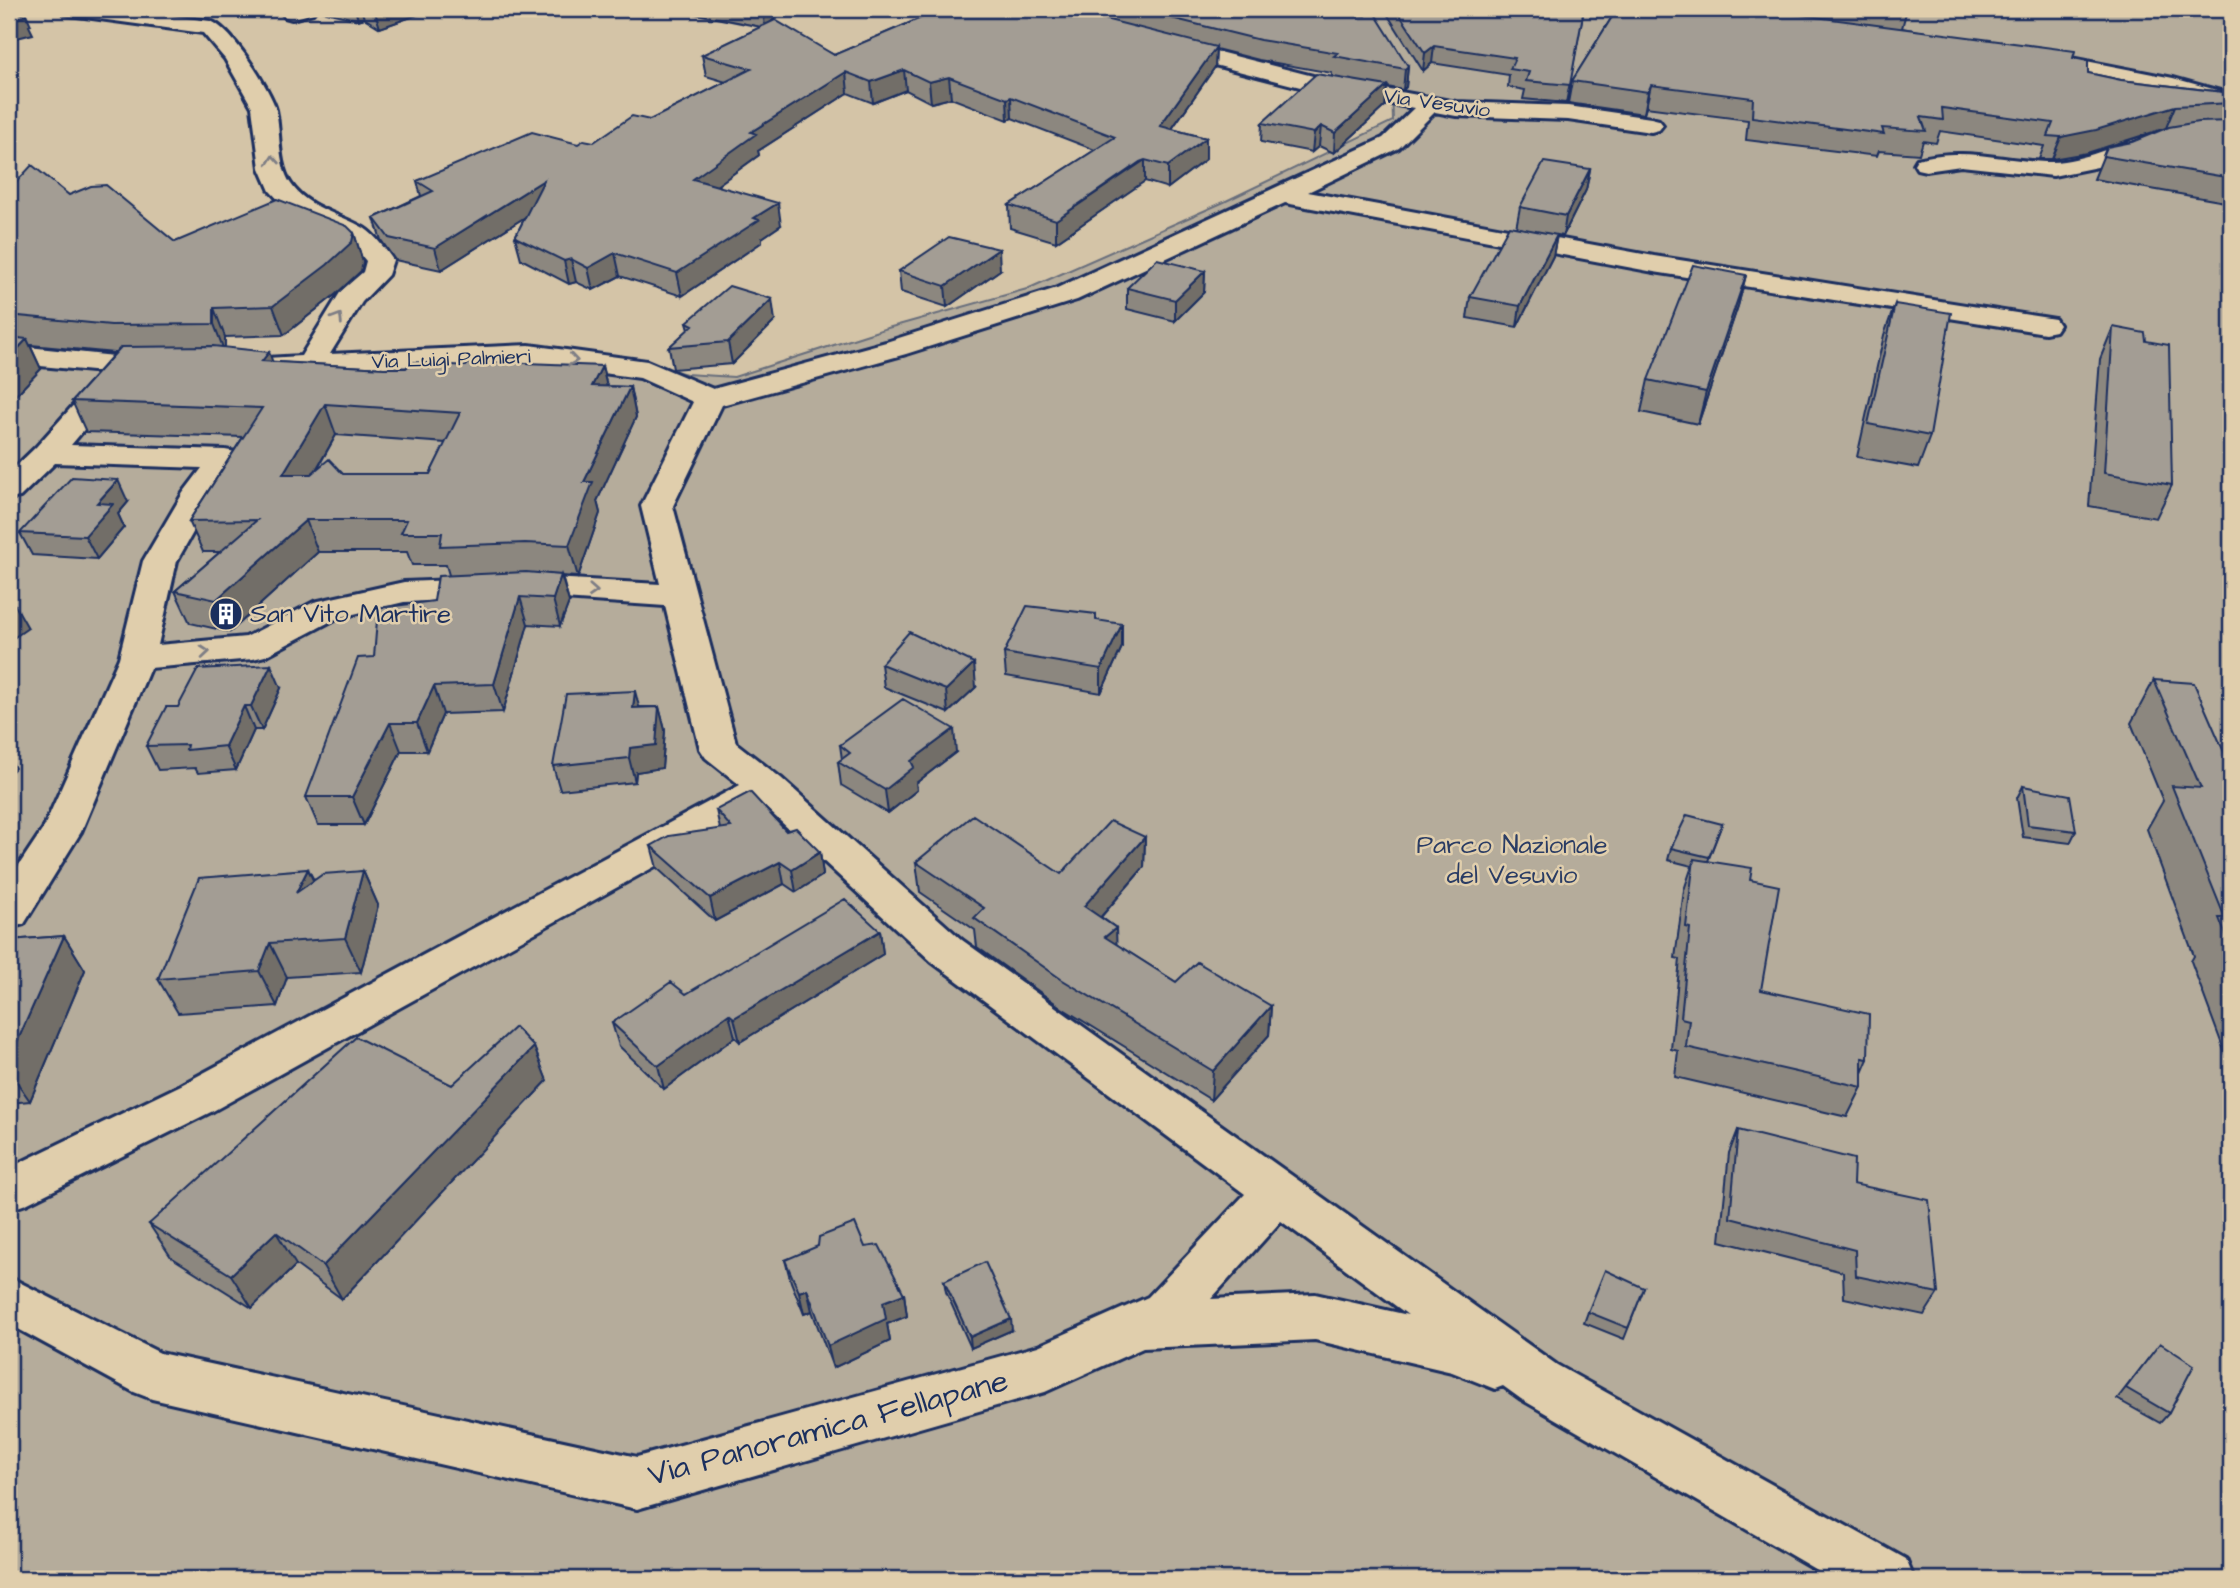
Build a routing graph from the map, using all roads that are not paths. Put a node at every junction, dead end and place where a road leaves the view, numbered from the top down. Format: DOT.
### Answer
graph roads {
  1 [pos="70,9"];
  2 [pos="1150,41"];
  3 [pos="2019,56"];
  4 [pos="1378,71"];
  5 [pos="1325,86"];
  6 [pos="1421,90"];
  7 [pos="2231,101"];
  8 [pos="1651,125"];
  9 [pos="2231,134"];
  10 [pos="1926,164"];
  11 [pos="1280,194"];
  12 [pos="2045,325"];
  13 [pos="9,354"];
  14 [pos="310,364"];
  15 [pos="230,365"];
  16 [pos="710,399"];
  17 [pos="47,454"];
  18 [pos="9,490"];
  19 [pos="680,596"];
  20 [pos="137,658"];
  21 [pos="767,787"];
  22 [pos="9,913"];
  23 [pos="9,1190"];
  24 [pos="1276,1193"];
  25 [pos="9,1299"];
  26 [pos="1138,1325"];
  27 [pos="1539,1382"];
  28 [pos="1886,1579"];
  14 -- 1 [label="street, one-way"];
  2 -- 5 [label="street, Via Vesuvio"];
  3 -- 7 [label="street"];
  4 -- 5 [label="street"];
  5 -- 6 [label="street, Via Vesuvio"];
  6 -- 8 [label="street, Via Vesuvio"];
  6 -- 11 [label="street"];
  9 -- 10 [label="street"];
  11 -- 12 [label="street"];
  11 -- 16 [label="street"];
  13 -- 17 [label="street"];
  14 -- 15 [label="street, Via Luigi Palmieri"];
  14 -- 16 [label="street, Via Luigi Palmieri, one-way"];
  16 -- 19 [label="street"];
  17 -- 18 [label="street"];
  17 -- 20 [label="street"];
  20 -- 19 [label="street, one-way"];
  19 -- 21 [label="street"];
  20 -- 22 [label="street"];
  21 -- 23 [label="street"];
  21 -- 24 [label="street"];
  24 -- 26 [label="street, Via Panoramica Fellapane"];
  24 -- 27 [label="street"];
  25 -- 26 [label="street, Via Panoramica Fellapane"];
  26 -- 27 [label="street"];
  27 -- 28 [label="street"];
}
